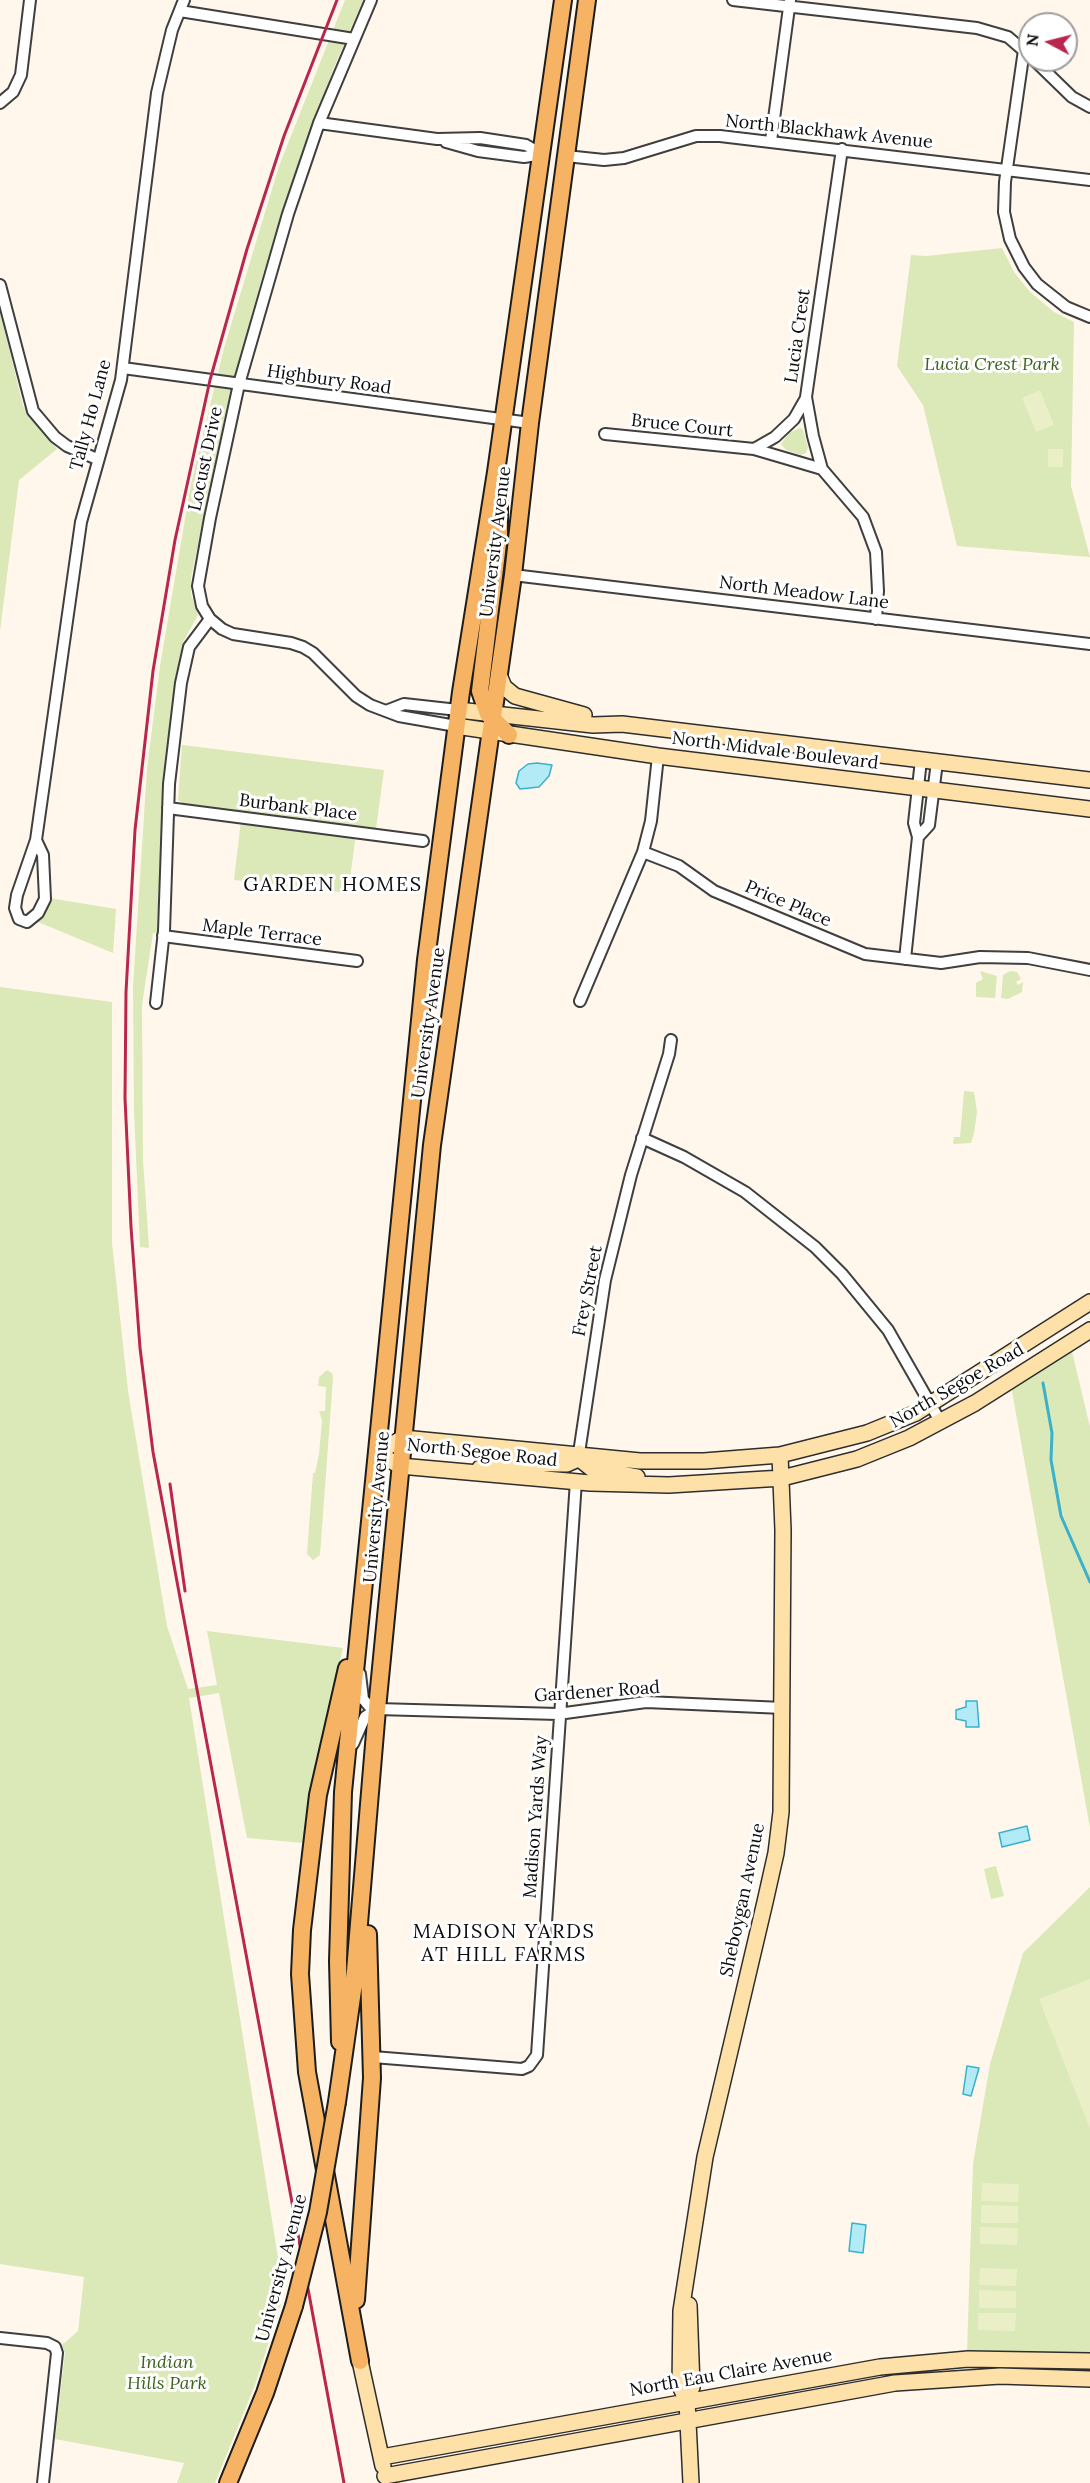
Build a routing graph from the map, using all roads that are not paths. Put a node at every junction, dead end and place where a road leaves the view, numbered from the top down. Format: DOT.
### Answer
graph roads {
  1 [pos="30,0"];
  2 [pos="370,0"];
  3 [pos="563,0"];
  4 [pos="587,0"];
  5 [pos="734,0"];
  6 [pos="789,3"];
  7 [pos="182,5"];
  8 [pos="354,39"];
  9 [pos="1018,45"];
  10 [pos="1024,72"];
  11 [pos="1046,72"];
  12 [pos="550,96"];
  13 [pos="1,101"];
  14 [pos="1090,107"];
  15 [pos="319,123"];
  16 [pos="771,141"];
  17 [pos="842,149"];
  18 [pos="542,154"];
  19 [pos="566,156"];
  20 [pos="1006,169"];
  21 [pos="1090,180"];
  22 [pos="559,206"];
  23 [pos="0,285"];
  24 [pos="1090,317"];
  25 [pos="123,368"];
  26 [pos="239,384"];
  27 [pos="806,397"];
  28 [pos="504,420"];
  29 [pos="530,423"];
  30 [pos="605,434"];
  31 [pos="754,449"];
  32 [pos="97,459"];
  33 [pos="822,469"];
  34 [pos="496,472"];
  35 [pos="513,575"];
  36 [pos="210,619"];
  37 [pos="876,619"];
  38 [pos="1090,644"];
  39 [pos="499,675"];
  40 [pos="458,710"];
  41 [pos="386,711"];
  42 [pos="491,720"];
  43 [pos="622,724"];
  44 [pos="456,726"];
  45 [pos="509,735"];
  46 [pos="658,756"];
  47 [pos="921,760"];
  48 [pos="937,762"];
  49 [pos="1090,780"];
  50 [pos="917,787"];
  51 [pos="934,789"];
  52 [pos="168,808"];
  53 [pos="1090,809"];
  54 [pos="918,837"];
  55 [pos="36,840"];
  56 [pos="423,841"];
  57 [pos="643,852"];
  58 [pos="163,936"];
  59 [pos="905,959"];
  60 [pos="357,962"];
  61 [pos="1090,970"];
  62 [pos="580,1001"];
  63 [pos="156,1003"];
  64 [pos="671,1040"];
  65 [pos="642,1138"];
  66 [pos="1090,1302"];
  67 [pos="1090,1330"];
  68 [pos="931,1404"];
  69 [pos="940,1421"];
  70 [pos="853,1437"];
  71 [pos="403,1438"];
  72 [pos="377,1453"];
  73 [pos="579,1453"];
  74 [pos="780,1455"];
  75 [pos="400,1466"];
  76 [pos="465,1471"];
  77 [pos="782,1478"];
  78 [pos="576,1481"];
  79 [pos="685,1484"];
  80 [pos="371,1516"];
  81 [pos="358,1656"];
  82 [pos="783,1708"];
  83 [pos="377,1709"];
  84 [pos="558,1714"];
  85 [pos="345,1766"];
  86 [pos="364,1876"];
  87 [pos="343,2055"];
  88 [pos="373,2057"];
  89 [pos="0,2338"];
  90 [pos="360,2361"];
  91 [pos="1090,2361"];
  92 [pos="1090,2379"];
  93 [pos="687,2401"];
  94 [pos="687,2419"];
  95 [pos="382,2457"];
  96 [pos="386,2480"];
  97 [pos="43,2483"];
  98 [pos="228,2483"];
  99 [pos="691,2483"];
  1 -- 13 [label="street"];
  2 -- 8 [label="street, Locust Drive"];
  3 -- 12 [label="main road, University Avenue"];
  4 -- 19 [label="main road, University Avenue"];
  5 -- 6 [label="street"];
  6 -- 9 [label="street"];
  6 -- 16 [label="street"];
  7 -- 8 [label="street"];
  7 -- 25 [label="street, Tally Ho Lane"];
  8 -- 15 [label="street, Locust Drive"];
  10 -- 20 [label="street"];
  11 -- 14 [label="street"];
  12 -- 18 [label="main road, University Avenue"];
  12 -- 19 [label="main road"];
  15 -- 18 [label="street"];
  15 -- 26 [label="street, Locust Drive"];
  16 -- 17 [label="street, North Blackhawk Avenue"];
  16 -- 19 [label="street, North Blackhawk Avenue"];
  17 -- 20 [label="street, North Blackhawk Avenue"];
  17 -- 27 [label="street, Lucia Crest"];
  18 -- 22 [label="main road"];
  18 -- 28 [label="main road, University Avenue"];
  19 -- 22 [label="main road, University Avenue"];
  20 -- 21 [label="street, North Blackhawk Avenue"];
  20 -- 24 [label="street"];
  22 -- 29 [label="main road, University Avenue"];
  23 -- 32 [label="street"];
  25 -- 26 [label="street, Highbury Road"];
  25 -- 32 [label="street, Tally Ho Lane"];
  26 -- 28 [label="street, Highbury Road"];
  26 -- 36 [label="street, Locust Drive"];
  27 -- 31 [label="street, Bruce Court"];
  27 -- 33 [label="street, Lucia Crest"];
  28 -- 29 [label="street, Highbury Road"];
  28 -- 34 [label="main road, University Avenue"];
  29 -- 35 [label="main road, University Avenue"];
  30 -- 31 [label="street, Bruce Court"];
  31 -- 33 [label="street, Bruce Court"];
  32 -- 55 [label="street, Tally Ho Lane"];
  33 -- 37 [label="street, Lucia Crest"];
  34 -- 40 [label="main road, University Avenue"];
  34 -- 42 [label="main road"];
  35 -- 37 [label="street, North Meadow Lane"];
  35 -- 39 [label="main road, University Avenue"];
  36 -- 41 [label="street"];
  36 -- 52 [label="street"];
  37 -- 38 [label="street, North Meadow Lane"];
  39 -- 42 [label="main road, University Avenue"];
  39 -- 43 [label="street"];
  40 -- 41 [label="street"];
  40 -- 42 [label="street, North Midvale Boulevard"];
  40 -- 44 [label="main road, University Avenue"];
  41 -- 44 [label="street"];
  42 -- 43 [label="street, North Midvale Boulevard"];
  42 -- 44 [label="street, North Midvale Boulevard"];
  42 -- 45 [label="main road"];
  42 -- 71 [label="main road, University Avenue"];
  43 -- 47 [label="street, North Midvale Boulevard"];
  44 -- 72 [label="main road, University Avenue"];
  45 -- 46 [label="street, North Midvale Boulevard"];
  46 -- 50 [label="street, North Midvale Boulevard"];
  46 -- 57 [label="street"];
  47 -- 48 [label="street, North Midvale Boulevard"];
  47 -- 50 [label="street"];
  48 -- 49 [label="street, North Midvale Boulevard"];
  48 -- 51 [label="street"];
  50 -- 51 [label="street, North Midvale Boulevard"];
  50 -- 54 [label="street"];
  51 -- 53 [label="street, North Midvale Boulevard"];
  51 -- 54 [label="street"];
  52 -- 56 [label="street, Burbank Place"];
  52 -- 58 [label="street"];
  54 -- 59 [label="street"];
  55 -- 55 [label="street, Tally Ho Lane"];
  57 -- 59 [label="street, Price Place"];
  57 -- 62 [label="street"];
  58 -- 60 [label="street, Maple Terrace"];
  58 -- 63 [label="street"];
  59 -- 61 [label="street, Price Place"];
  64 -- 65 [label="street, Frey Street"];
  65 -- 68 [label="street"];
  65 -- 73 [label="street, Frey Street"];
  66 -- 68 [label="street, North Segoe Road"];
  67 -- 69 [label="street, North Segoe Road"];
  68 -- 69 [label="street"];
  68 -- 70 [label="street, North Segoe Road"];
  69 -- 77 [label="street, North Segoe Road"];
  70 -- 74 [label="street, North Segoe Road"];
  70 -- 77 [label="street"];
  71 -- 72 [label="street, North Segoe Road"];
  71 -- 73 [label="street, North Segoe Road"];
  71 -- 75 [label="main road, University Avenue"];
  72 -- 75 [label="street, North Segoe Road"];
  72 -- 80 [label="main road, University Avenue"];
  73 -- 74 [label="street, North Segoe Road"];
  73 -- 76 [label="street"];
  73 -- 79 [label="street"];
  74 -- 77 [label="street, Sheboygan Avenue"];
  75 -- 76 [label="street, North Segoe Road"];
  75 -- 83 [label="main road, University Avenue"];
  76 -- 78 [label="street, North Segoe Road"];
  77 -- 79 [label="street, North Segoe Road"];
  77 -- 82 [label="street, Sheboygan Avenue"];
  78 -- 79 [label="street, North Segoe Road"];
  78 -- 84 [label="street, Madison Yards Way"];
  80 -- 81 [label="main road, University Avenue"];
  80 -- 90 [label="main road"];
  81 -- 83 [label="street"];
  81 -- 85 [label="main road, University Avenue"];
  82 -- 84 [label="street, Gardener Road"];
  82 -- 93 [label="street, Sheboygan Avenue"];
  83 -- 84 [label="street, Gardener Road"];
  83 -- 85 [label="street"];
  83 -- 86 [label="main road, University Avenue"];
  84 -- 88 [label="street, Madison Yards Way"];
  85 -- 87 [label="main road, University Avenue"];
  86 -- 87 [label="main road, University Avenue"];
  86 -- 88 [label="main road"];
  87 -- 98 [label="main road, University Avenue, bridge"];
  88 -- 90 [label="main road"];
  89 -- 97 [label="street"];
  90 -- 95 [label="street"];
  91 -- 93 [label="street, North Eau Claire Avenue"];
  92 -- 94 [label="street"];
  93 -- 94 [label="street, Sheboygan Avenue"];
  93 -- 95 [label="street, North Eau Claire Avenue"];
  94 -- 96 [label="street"];
  94 -- 99 [label="street"];
  95 -- 96 [label="street"];
}
